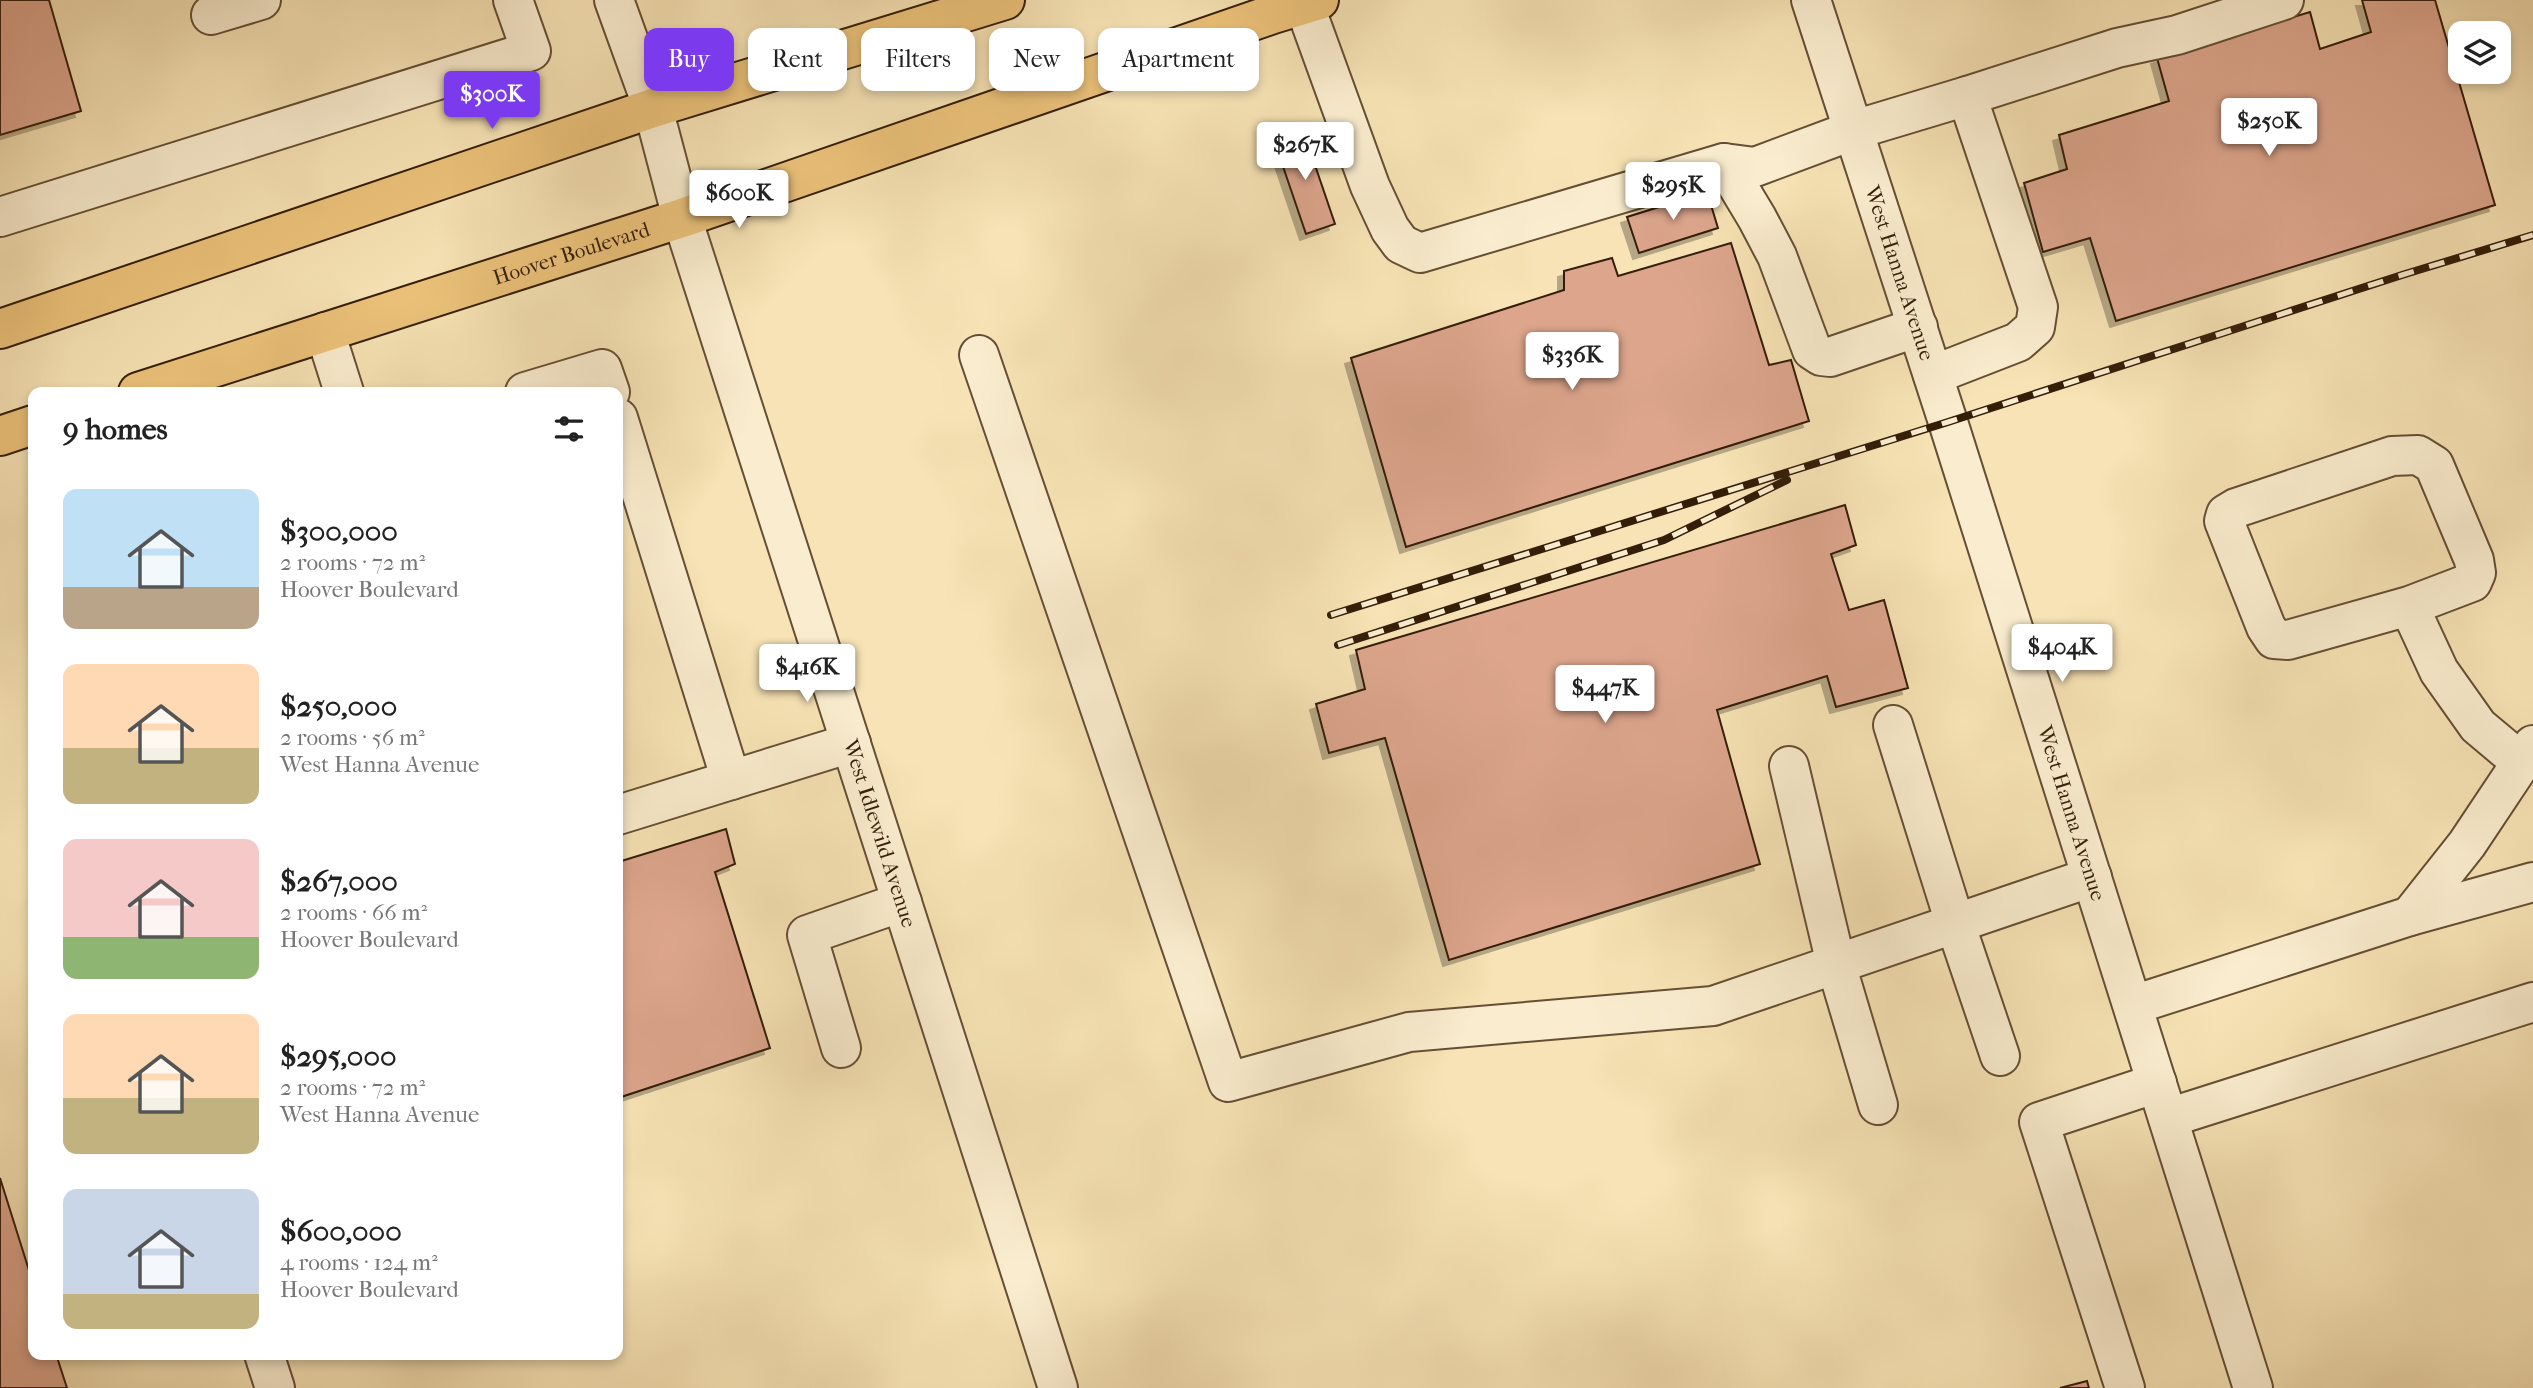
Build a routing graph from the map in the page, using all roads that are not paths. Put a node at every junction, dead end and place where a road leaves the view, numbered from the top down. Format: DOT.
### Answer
graph roads {
  1 [pos="261,0"];
  2 [pos="513,0"];
  3 [pos="614,0"];
  4 [pos="1005,0"];
  5 [pos="1811,0"];
  6 [pos="2284,0"];
  7 [pos="1311,2"];
  8 [pos="211,15"];
  9 [pos="1967,96"];
  10 [pos="653,108"];
  11 [pos="1854,131"];
  12 [pos="1724,163"];
  13 [pos="0,217"];
  14 [pos="682,218"];
  15 [pos="1917,327"];
  16 [pos="0,329"];
  17 [pos="325,332"];
  18 [pos="979,355"];
  19 [pos="1933,374"];
  20 [pos="154,387"];
  21 [pos="342,387"];
  22 [pos="542,387"];
  23 [pos="608,387"];
  24 [pos="28,427"];
  25 [pos="623,434"];
  26 [pos="0,436"];
  27 [pos="2409,606"];
  28 [pos="1893,725"];
  29 [pos="851,743"];
  30 [pos="2527,754"];
  31 [pos="1789,766"];
  32 [pos="731,780"];
  33 [pos="623,813"];
  34 [pos="2092,877"];
  35 [pos="2533,882"];
  36 [pos="902,902"];
  37 [pos="2410,916"];
  38 [pos="1955,923"];
  39 [pos="1836,964"];
  40 [pos="2533,1002"];
  41 [pos="2133,1005"];
  42 [pos="841,1048"];
  43 [pos="2000,1056"];
  44 [pos="2162,1100"];
  45 [pos="1878,1105"];
  46 [pos="266,1360"];
  47 [pos="275,1388"];
  48 [pos="1058,1388"];
  49 [pos="2126,1388"];
  50 [pos="2253,1388"];
  1 -- 8 [label="street"];
  2 -- 13 [label="street"];
  3 -- 10 [label="street, West Idlewild Avenue"];
  4 -- 10 [label="main road"];
  5 -- 11 [label="street, West Hanna Avenue"];
  6 -- 9 [label="street"];
  7 -- 12 [label="street"];
  7 -- 14 [label="main road, Hoover Boulevard"];
  9 -- 11 [label="street"];
  9 -- 19 [label="street"];
  10 -- 14 [label="street, West Idlewild Avenue"];
  10 -- 16 [label="main road"];
  11 -- 12 [label="street"];
  11 -- 15 [label="street, West Hanna Avenue"];
  12 -- 15 [label="street"];
  14 -- 17 [label="main road, Hoover Boulevard"];
  14 -- 29 [label="street, West Idlewild Avenue"];
  15 -- 19 [label="street, West Hanna Avenue"];
  17 -- 20 [label="main road, Hoover Boulevard"];
  17 -- 21 [label="street"];
  18 -- 39 [label="street"];
  19 -- 34 [label="street, West Hanna Avenue"];
  22 -- 23 [label="street"];
  24 -- 26 [label="main road"];
  25 -- 32 [label="street"];
  27 -- 27 [label="street"];
  27 -- 30 [label="street"];
  28 -- 38 [label="street"];
  29 -- 32 [label="street"];
  29 -- 36 [label="street, West Idlewild Avenue"];
  30 -- 37 [label="street"];
  31 -- 39 [label="street"];
  32 -- 33 [label="street"];
  34 -- 38 [label="street"];
  34 -- 41 [label="street, West Hanna Avenue"];
  35 -- 37 [label="street"];
  36 -- 42 [label="street"];
  36 -- 48 [label="street, West Idlewild Avenue"];
  37 -- 41 [label="street"];
  38 -- 39 [label="street"];
  38 -- 43 [label="street"];
  39 -- 45 [label="street"];
  40 -- 44 [label="street"];
  41 -- 44 [label="street, West Hanna Avenue"];
  44 -- 49 [label="street"];
  44 -- 50 [label="street, West Hanna Avenue"];
  46 -- 47 [label="street"];
}
